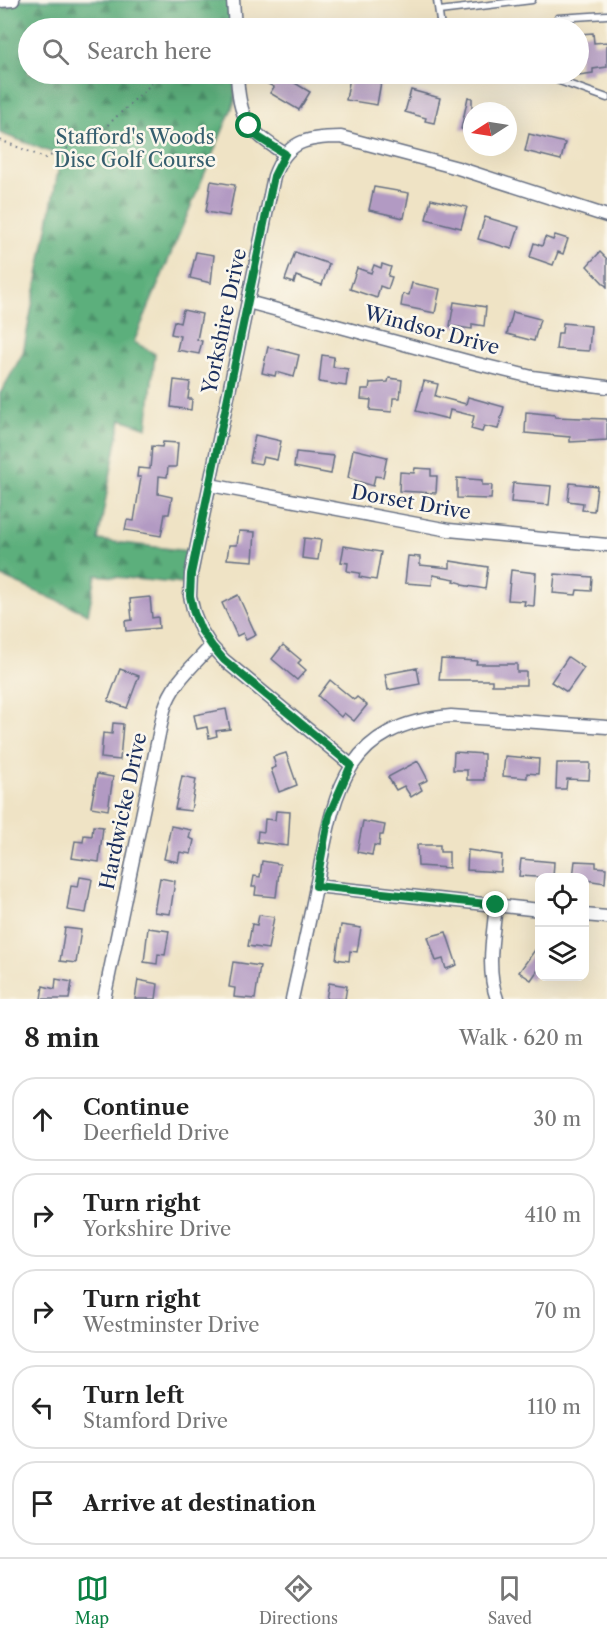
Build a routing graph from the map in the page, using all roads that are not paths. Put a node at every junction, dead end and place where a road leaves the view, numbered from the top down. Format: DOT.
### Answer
graph roads {
  1 [pos="13,0"];
  2 [pos="233,0"];
  3 [pos="437,0"];
  4 [pos="532,0"];
  5 [pos="0,1"];
  6 [pos="439,11"];
  7 [pos="607,15"];
  8 [pos="234,18"];
  9 [pos="440,18"];
  10 [pos="558,18"];
  11 [pos="238,84"];
  12 [pos="575,84"];
  13 [pos="607,98"];
  14 [pos="285,154"];
  15 [pos="607,216"];
  16 [pos="248,302"];
  17 [pos="607,387"];
  18 [pos="210,486"];
  19 [pos="607,545"];
  20 [pos="212,646"];
  21 [pos="607,727"];
  22 [pos="351,765"];
  23 [pos="316,886"];
  24 [pos="496,905"];
  25 [pos="535,909"];
  26 [pos="589,915"];
  27 [pos="607,917"];
  28 [pos="104,999"];
  29 [pos="292,999"];
  30 [pos="497,999"];
  1 -- 5 [label="street"];
  2 -- 8 [label="street"];
  3 -- 6 [label="lane"];
  4 -- 6 [label="lane"];
  6 -- 9 [label="lane"];
  7 -- 10 [label="lane"];
  11 -- 14 [label="street"];
  12 -- 13 [label="lane"];
  14 -- 15 [label="street"];
  14 -- 16 [label="street, Yorkshire Drive"];
  16 -- 17 [label="street, Windsor Drive"];
  16 -- 18 [label="street, Yorkshire Drive"];
  18 -- 19 [label="street, Dorset Drive"];
  18 -- 20 [label="street, Yorkshire Drive"];
  20 -- 22 [label="street, Yorkshire Drive"];
  20 -- 28 [label="street, Hardwicke Drive"];
  21 -- 22 [label="street"];
  22 -- 23 [label="street"];
  23 -- 24 [label="street"];
  23 -- 29 [label="street"];
  24 -- 25 [label="street"];
  24 -- 30 [label="street"];
  26 -- 27 [label="street"];
}
